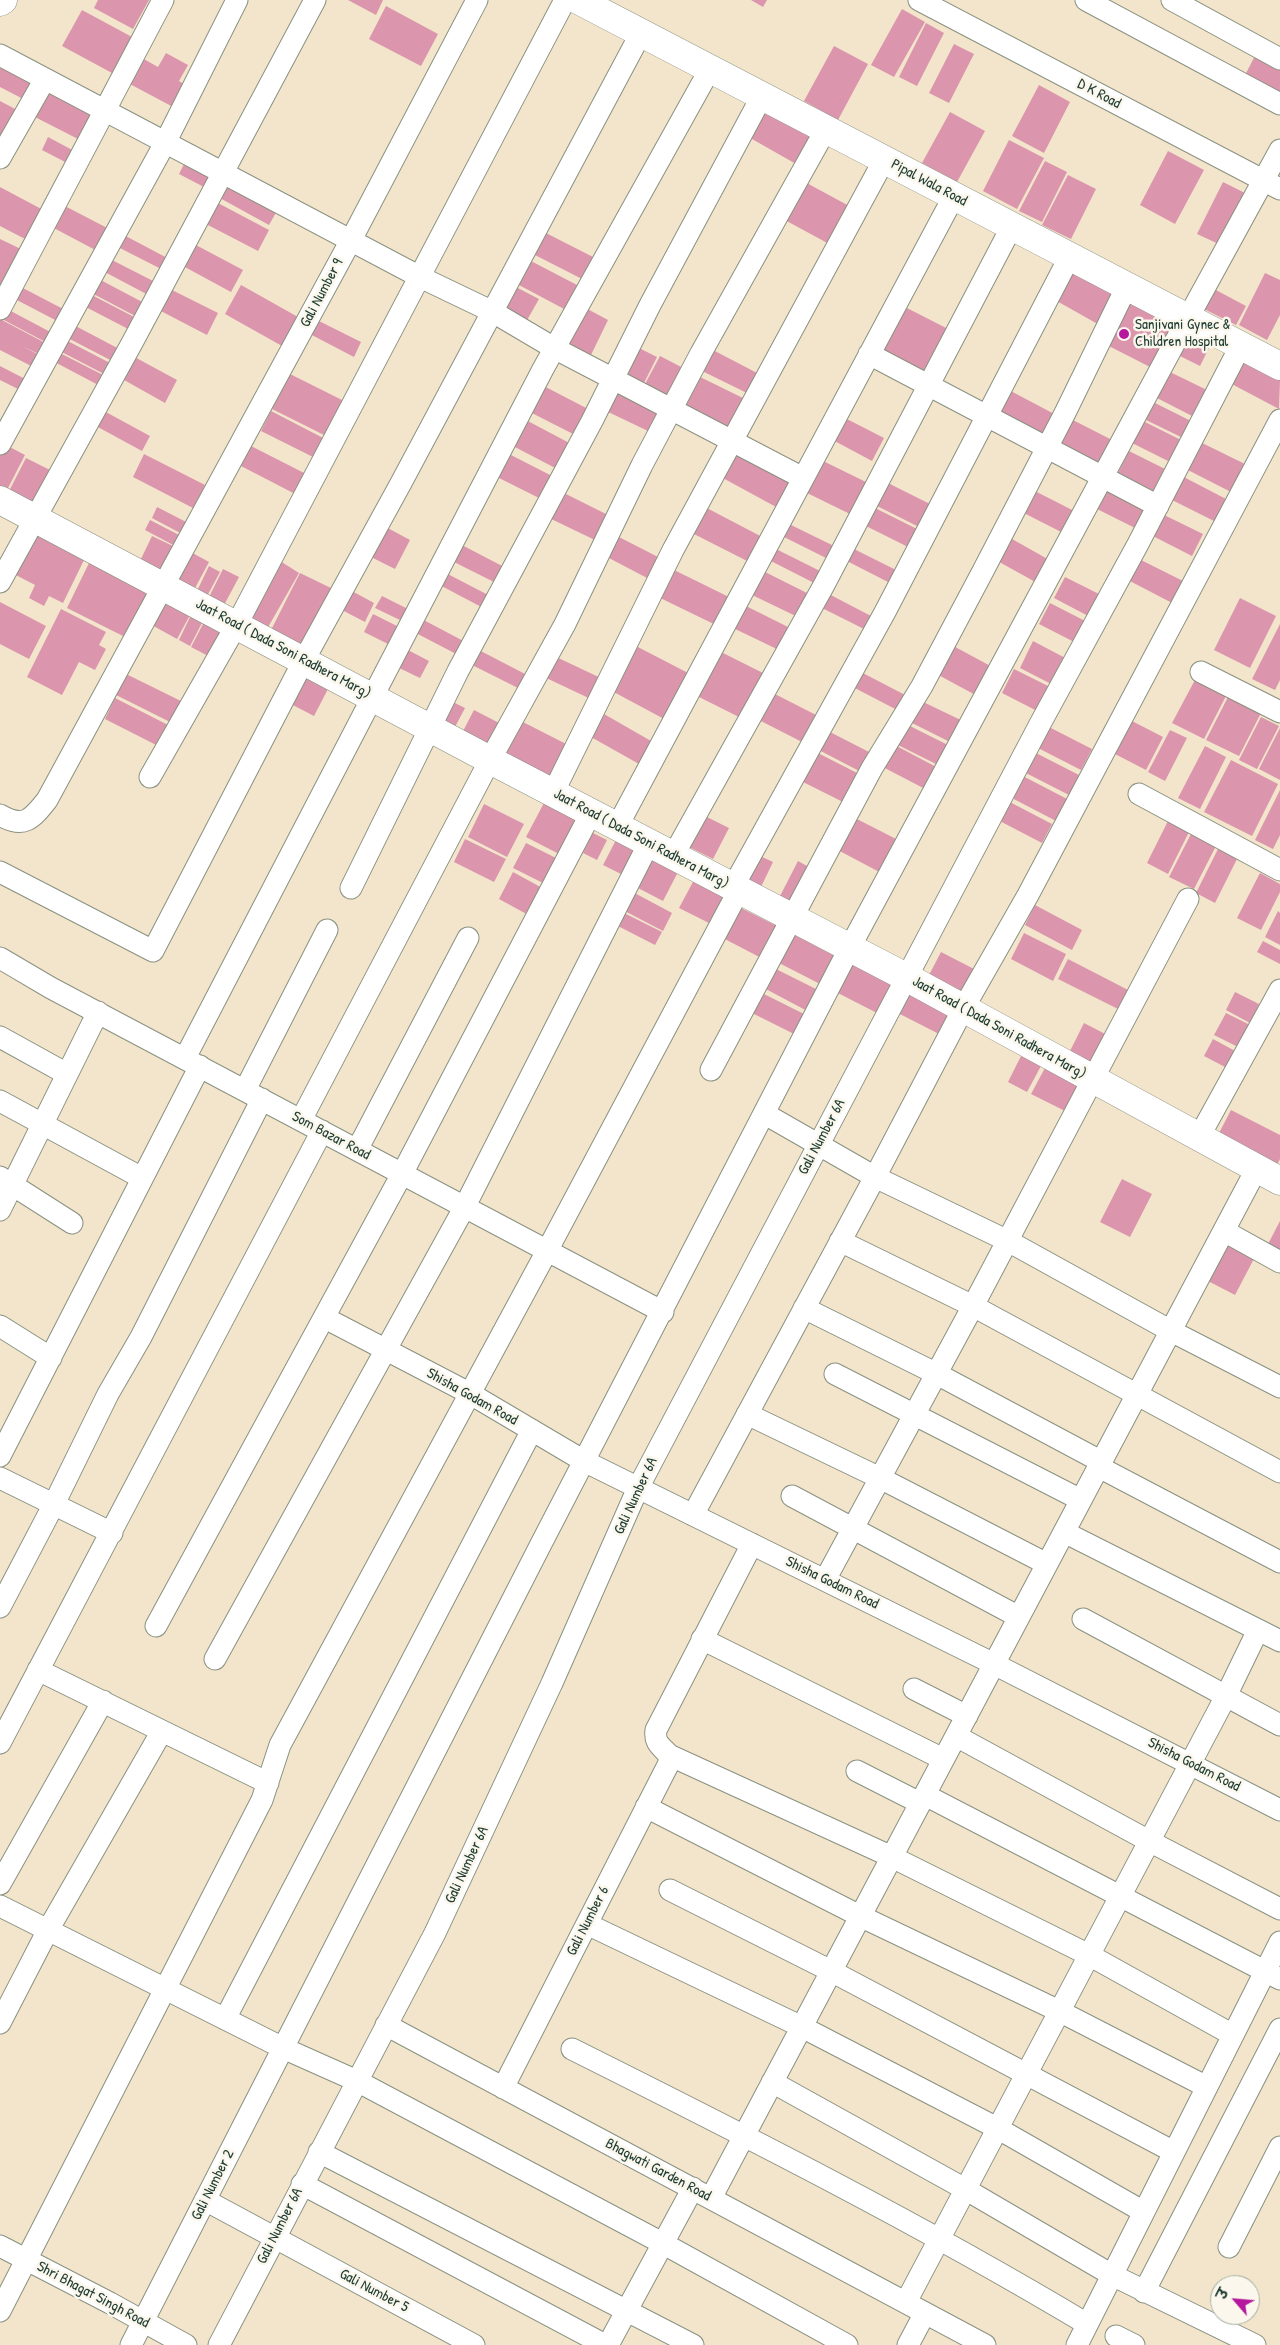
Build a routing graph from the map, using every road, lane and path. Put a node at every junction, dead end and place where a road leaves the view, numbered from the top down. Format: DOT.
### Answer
graph roads {
  1 [pos="3,0"];
  2 [pos="164,0"];
  3 [pos="236,0"];
  4 [pos="316,0"];
  5 [pos="477,0"];
  6 [pos="565,0"];
  7 [pos="578,0"];
  8 [pos="919,0"];
  9 [pos="1086,0"];
  10 [pos="1172,0"];
  11 [pos="0,2"];
  12 [pos="641,33"];
  13 [pos="0,55"];
  14 [pos="1280,59"];
  15 [pos="710,69"];
  16 [pos="44,79"];
  17 [pos="762,96"];
  18 [pos="1280,104"];
  19 [pos="103,111"];
  20 [pos="826,129"];
  21 [pos="165,143"];
  22 [pos="1280,150"];
  23 [pos="0,158"];
  24 [pos="884,160"];
  25 [pos="224,172"];
  26 [pos="1272,185"];
  27 [pos="954,196"];
  28 [pos="1012,226"];
  29 [pos="350,240"];
  30 [pos="1070,256"];
  31 [pos="420,277"];
  32 [pos="1128,286"];
  33 [pos="0,309"];
  34 [pos="493,312"];
  35 [pos="1188,318"];
  36 [pos="1241,345"];
  37 [pos="554,348"];
  38 [pos="869,354"];
  39 [pos="1280,366"];
  40 [pos="614,378"];
  41 [pos="929,386"];
  42 [pos="672,409"];
  43 [pos="987,416"];
  44 [pos="1280,420"];
  45 [pos="732,441"];
  46 [pos="0,444"];
  47 [pos="1047,448"];
  48 [pos="1102,477"];
  49 [pos="803,478"];
  50 [pos="0,500"];
  51 [pos="1158,506"];
  52 [pos="35,518"];
  53 [pos="0,582"];
  54 [pos="164,585"];
  55 [pos="237,624"];
  56 [pos="304,660"];
  57 [pos="1201,672"];
  58 [pos="372,697"];
  59 [pos="1280,712"];
  60 [pos="430,728"];
  61 [pos="490,760"];
  62 [pos="150,777"];
  63 [pos="553,793"];
  64 [pos="1139,794"];
  65 [pos="591,813"];
  66 [pos="0,815"];
  67 [pos="617,826"];
  68 [pos="649,843"];
  69 [pos="673,856"];
  70 [pos="1280,870"];
  71 [pos="0,872"];
  72 [pos="351,888"];
  73 [pos="736,888"];
  74 [pos="1188,899"];
  75 [pos="792,918"];
  76 [pos="327,930"];
  77 [pos="468,938"];
  78 [pos="849,949"];
  79 [pos="0,958"];
  80 [pos="906,977"];
  81 [pos="1280,990"];
  82 [pos="963,1009"];
  83 [pos="98,1012"];
  84 [pos="0,1036"];
  85 [pos="192,1062"];
  86 [pos="711,1070"];
  87 [pos="67,1074"];
  88 [pos="1092,1079"];
  89 [pos="254,1095"];
  90 [pos="0,1102"];
  91 [pos="765,1114"];
  92 [pos="301,1120"];
  93 [pos="42,1125"];
  94 [pos="322,1131"];
  95 [pos="1199,1137"];
  96 [pos="818,1144"];
  97 [pos="357,1150"];
  98 [pos="402,1174"];
  99 [pos="1269,1174"];
  100 [pos="875,1177"];
  101 [pos="142,1178"];
  102 [pos="6,1180"];
  103 [pos="464,1208"];
  104 [pos="0,1210"];
  105 [pos="72,1223"];
  106 [pos="1224,1232"];
  107 [pos="840,1241"];
  108 [pos="1008,1241"];
  109 [pos="547,1251"];
  110 [pos="1280,1262"];
  111 [pos="973,1306"];
  112 [pos="804,1308"];
  113 [pos="663,1312"];
  114 [pos="325,1318"];
  115 [pos="0,1326"];
  116 [pos="1171,1331"];
  117 [pos="387,1350"];
  118 [pos="51,1358"];
  119 [pos="835,1374"];
  120 [pos="937,1374"];
  121 [pos="1280,1387"];
  122 [pos="469,1393"];
  123 [pos="1138,1393"];
  124 [pos="747,1414"];
  125 [pos="915,1414"];
  126 [pos="532,1430"];
  127 [pos="0,1456"];
  128 [pos="584,1461"];
  129 [pos="1100,1464"];
  130 [pos="1280,1472"];
  131 [pos="0,1478"];
  132 [pos="880,1478"];
  133 [pos="638,1488"];
  134 [pos="792,1496"];
  135 [pos="1081,1500"];
  136 [pos="54,1504"];
  137 [pos="693,1515"];
  138 [pos="853,1528"];
  139 [pos="1064,1532"];
  140 [pos="112,1533"];
  141 [pos="752,1544"];
  142 [pos="1280,1562"];
  143 [pos="1047,1564"];
  144 [pos="825,1580"];
  145 [pos="0,1607"];
  146 [pos="1019,1617"];
  147 [pos="1083,1619"];
  148 [pos="156,1626"];
  149 [pos="1258,1630"];
  150 [pos="702,1639"];
  151 [pos="1280,1640"];
  152 [pos="215,1659"];
  153 [pos="994,1664"];
  154 [pos="38,1670"];
  155 [pos="914,1689"];
  156 [pos="1226,1696"];
  157 [pos="103,1701"];
  158 [pos="967,1716"];
  159 [pos="1280,1725"];
  160 [pos="162,1731"];
  161 [pos="956,1736"];
  162 [pos="0,1743"];
  163 [pos="669,1755"];
  164 [pos="943,1760"];
  165 [pos="1190,1762"];
  166 [pos="857,1771"];
  167 [pos="268,1783"];
  168 [pos="922,1799"];
  169 [pos="646,1807"];
  170 [pos="1280,1810"];
  171 [pos="1149,1841"];
  172 [pos="892,1857"];
  173 [pos="0,1884"];
  174 [pos="670,1890"];
  175 [pos="1119,1897"];
  176 [pos="0,1906"];
  177 [pos="1280,1909"];
  178 [pos="860,1916"];
  179 [pos="587,1924"];
  180 [pos="48,1930"];
  181 [pos="1280,1942"];
  182 [pos="1089,1955"];
  183 [pos="831,1971"];
  184 [pos="1272,1976"];
  185 [pos="166,1989"];
  186 [pos="1059,2011"];
  187 [pos="225,2019"];
  188 [pos="0,2023"];
  189 [pos="386,2025"];
  190 [pos="802,2027"];
  191 [pos="1280,2029"];
  192 [pos="1233,2034"];
  193 [pos="283,2048"];
  194 [pos="572,2049"];
  195 [pos="1025,2075"];
  196 [pos="357,2081"];
  197 [pos="772,2082"];
  198 [pos="1207,2087"];
  199 [pos="503,2088"];
  200 [pos="997,2128"];
  201 [pos="744,2134"];
  202 [pos="1280,2147"];
  203 [pos="319,2152"];
  204 [pos="1174,2152"];
  205 [pos="302,2184"];
  206 [pos="965,2189"];
  207 [pos="702,2193"];
  208 [pos="205,2200"];
  209 [pos="1144,2212"];
  210 [pos="274,2238"];
  211 [pos="939,2238"];
  212 [pos="664,2244"];
  213 [pos="0,2246"];
  214 [pos="1229,2247"];
  215 [pos="27,2260"];
  216 [pos="1112,2274"];
  217 [pos="1144,2292"];
  218 [pos="906,2302"];
  219 [pos="627,2310"];
  220 [pos="0,2311"];
  221 [pos="925,2313"];
  222 [pos="144,2321"];
  223 [pos="1087,2324"];
  224 [pos="132,2345"];
  225 [pos="186,2345"];
  226 [pos="219,2345"];
  227 [pos="474,2345"];
  228 [pos="606,2345"];
  229 [pos="693,2345"];
  230 [pos="846,2345"];
  231 [pos="908,2345"];
  232 [pos="985,2345"];
  233 [pos="1077,2345"];
  234 [pos="1255,2345"];
  1 -- 11 [label="street"];
  2 -- 19 [label="street"];
  3 -- 21 [label="street"];
  4 -- 25 [label="street"];
  5 -- 29 [label="street, Gali Number 9"];
  6 -- 31 [label="street"];
  7 -- 12 [label="street, Pipal Wala Road"];
  8 -- 26 [label="street, D K Road"];
  9 -- 18 [label="street"];
  10 -- 14 [label="street"];
  12 -- 15 [label="street, Pipal Wala Road"];
  12 -- 34 [label="street"];
  13 -- 16 [label="street"];
  15 -- 17 [label="street, Pipal Wala Road"];
  15 -- 37 [label="street"];
  16 -- 19 [label="street"];
  16 -- 23 [label="street"];
  17 -- 20 [label="street, Pipal Wala Road"];
  17 -- 40 [label="street"];
  19 -- 21 [label="street"];
  19 -- 33 [label="street"];
  20 -- 24 [label="street, Pipal Wala Road"];
  20 -- 42 [label="street"];
  21 -- 25 [label="street"];
  21 -- 46 [label="street"];
  22 -- 26 [label="street, Gali Number 2"];
  24 -- 27 [label="street, Pipal Wala Road"];
  24 -- 45 [label="street"];
  25 -- 29 [label="street"];
  25 -- 52 [label="street"];
  26 -- 35 [label="street, Gali Number 2"];
  27 -- 28 [label="street, Pipal Wala Road"];
  27 -- 38 [label="street"];
  28 -- 30 [label="street, Pipal Wala Road"];
  28 -- 41 [label="street"];
  29 -- 31 [label="street"];
  29 -- 54 [label="street, Gali Number 9"];
  30 -- 32 [label="street, Pipal Wala Road"];
  30 -- 43 [label="street"];
  31 -- 34 [label="street"];
  31 -- 55 [label="street"];
  32 -- 35 [label="street, Pipal Wala Road"];
  32 -- 47 [label="street"];
  34 -- 37 [label="street"];
  34 -- 56 [label="street"];
  35 -- 36 [label="street, Pipal Wala Road"];
  35 -- 48 [label="street, Gali Number 2"];
  36 -- 39 [label="street, Pipal Wala Road"];
  36 -- 51 [label="street, Gali Number 6A"];
  37 -- 40 [label="street"];
  37 -- 58 [label="street"];
  38 -- 41 [label="street"];
  38 -- 49 [label="street"];
  40 -- 42 [label="street"];
  40 -- 60 [label="street"];
  41 -- 43 [label="street"];
  41 -- 69 [label="street"];
  42 -- 45 [label="street"];
  42 -- 61 [label="street"];
  43 -- 47 [label="street"];
  43 -- 73 [label="street"];
  44 -- 82 [label="street"];
  45 -- 49 [label="street"];
  45 -- 63 [label="street"];
  47 -- 48 [label="street"];
  47 -- 75 [label="street"];
  48 -- 51 [label="street"];
  48 -- 78 [label="street, Gali Number 2"];
  49 -- 67 [label="street"];
  50 -- 52 [label="street, Jaat Road ( Dada Soni Radhera Marg)"];
  51 -- 80 [label="street, Gali Number 6A"];
  52 -- 53 [label="street"];
  52 -- 54 [label="street, Jaat Road ( Dada Soni Radhera Marg)"];
  54 -- 55 [label="street, Jaat Road ( Dada Soni Radhera Marg)"];
  54 -- 66 [label="street, Gali Number 9"];
  55 -- 56 [label="street, Jaat Road ( Dada Soni Radhera Marg)"];
  55 -- 62 [label="street"];
  56 -- 58 [label="street, Jaat Road ( Dada Soni Radhera Marg)"];
  56 -- 71 [label="street"];
  57 -- 59 [label="street"];
  58 -- 60 [label="street, Jaat Road ( Dada Soni Radhera Marg)"];
  58 -- 85 [label="street"];
  60 -- 61 [label="street, Jaat Road ( Dada Soni Radhera Marg)"];
  60 -- 72 [label="street"];
  61 -- 63 [label="street, Jaat Road ( Dada Soni Radhera Marg)"];
  61 -- 92 [label="street"];
  63 -- 65 [label="street, Jaat Road ( Dada Soni Radhera Marg)"];
  64 -- 70 [label="street"];
  65 -- 67 [label="street, Jaat Road ( Dada Soni Radhera Marg)"];
  65 -- 98 [label="street"];
  67 -- 68 [label="street, Jaat Road ( Dada Soni Radhera Marg)"];
  68 -- 69 [label="street, Jaat Road ( Dada Soni Radhera Marg)"];
  68 -- 103 [label="street"];
  69 -- 73 [label="street, Jaat Road ( Dada Soni Radhera Marg)"];
  73 -- 75 [label="street, Jaat Road ( Dada Soni Radhera Marg)"];
  73 -- 109 [label="street"];
  74 -- 88 [label="street"];
  75 -- 78 [label="street, Jaat Road ( Dada Soni Radhera Marg)"];
  75 -- 86 [label="street"];
  76 -- 89 [label="street"];
  77 -- 97 [label="street"];
  78 -- 80 [label="street, Jaat Road ( Dada Soni Radhera Marg)"];
  78 -- 91 [label="street, Gali Number 2"];
  79 -- 83 [label="street, Som Bazar Road"];
  80 -- 82 [label="street, Jaat Road ( Dada Soni Radhera Marg)"];
  80 -- 96 [label="street, Gali Number 6A"];
  81 -- 95 [label="street"];
  82 -- 88 [label="street, Jaat Road ( Dada Soni Radhera Marg)"];
  82 -- 100 [label="street"];
  83 -- 85 [label="street, Som Bazar Road"];
  83 -- 87 [label="street"];
  84 -- 87 [label="street"];
  85 -- 89 [label="street, Som Bazar Road"];
  85 -- 101 [label="street"];
  87 -- 93 [label="street"];
  88 -- 95 [label="street, Jaat Road ( Dada Soni Radhera Marg)"];
  88 -- 108 [label="street"];
  89 -- 92 [label="street, Som Bazar Road"];
  89 -- 136 [label="street"];
  90 -- 93 [label="street"];
  91 -- 96 [label="street"];
  91 -- 113 [label="street, Gali Number 2"];
  92 -- 94 [label="street, Som Bazar Road"];
  93 -- 101 [label="street"];
  93 -- 102 [label="street"];
  94 -- 97 [label="street, Som Bazar Road"];
  94 -- 140 [label="street"];
  95 -- 99 [label="street, Jaat Road ( Dada Soni Radhera Marg)"];
  96 -- 100 [label="street"];
  96 -- 133 [label="street, Gali Number 6A"];
  97 -- 98 [label="street, Som Bazar Road"];
  98 -- 103 [label="street, Som Bazar Road"];
  98 -- 114 [label="street"];
  99 -- 106 [label="street"];
  100 -- 107 [label="street"];
  100 -- 108 [label="street"];
  101 -- 118 [label="street"];
  102 -- 104 [label="street"];
  102 -- 105 [label="street"];
  103 -- 109 [label="street, Som Bazar Road"];
  103 -- 117 [label="street"];
  106 -- 110 [label="street"];
  106 -- 116 [label="street"];
  107 -- 111 [label="street"];
  107 -- 112 [label="street"];
  108 -- 111 [label="street"];
  108 -- 116 [label="street"];
  109 -- 113 [label="street, Som Bazar Road"];
  109 -- 122 [label="street"];
  111 -- 120 [label="street"];
  111 -- 123 [label="street"];
  112 -- 120 [label="street"];
  112 -- 124 [label="street"];
  113 -- 128 [label="street, Gali Number 2"];
  114 -- 117 [label="street, Shisha Godam Road"];
  114 -- 148 [label="street"];
  115 -- 118 [label="street"];
  116 -- 121 [label="street"];
  116 -- 123 [label="street"];
  117 -- 122 [label="street, Shisha Godam Road"];
  117 -- 152 [label="street"];
  118 -- 127 [label="street"];
  119 -- 125 [label="street"];
  120 -- 125 [label="street"];
  120 -- 129 [label="street"];
  122 -- 126 [label="street, Shisha Godam Road"];
  122 -- 167 [label="street"];
  123 -- 129 [label="street"];
  123 -- 130 [label="street"];
  124 -- 132 [label="street"];
  124 -- 137 [label="street"];
  125 -- 132 [label="street"];
  125 -- 135 [label="street"];
  126 -- 128 [label="street, Shisha Godam Road"];
  126 -- 187 [label="street"];
  128 -- 133 [label="street, Shisha Godam Road"];
  128 -- 193 [label="street, Gali Number 2"];
  129 -- 135 [label="street"];
  129 -- 142 [label="street"];
  131 -- 136 [label="street"];
  132 -- 138 [label="street"];
  132 -- 143 [label="street"];
  133 -- 137 [label="street, Shisha Godam Road"];
  133 -- 189 [label="street, Gali Number 6A"];
  134 -- 138 [label="street"];
  135 -- 139 [label="street"];
  136 -- 140 [label="street"];
  136 -- 145 [label="street"];
  137 -- 141 [label="street, Shisha Godam Road"];
  138 -- 144 [label="street"];
  138 -- 146 [label="street"];
  139 -- 143 [label="street"];
  139 -- 149 [label="street"];
  140 -- 154 [label="street"];
  141 -- 144 [label="street, Shisha Godam Road"];
  141 -- 150 [label="street"];
  143 -- 146 [label="street"];
  144 -- 153 [label="street, Shisha Godam Road"];
  146 -- 153 [label="street"];
  147 -- 156 [label="street"];
  149 -- 151 [label="street"];
  149 -- 156 [label="street"];
  150 -- 163 [label="street"];
  150 -- 164 [label="street"];
  153 -- 158 [label="street"];
  153 -- 165 [label="street, Shisha Godam Road"];
  154 -- 157 [label="street"];
  154 -- 162 [label="street"];
  155 -- 158 [label="street"];
  156 -- 159 [label="street"];
  156 -- 165 [label="street"];
  157 -- 160 [label="street"];
  157 -- 173 [label="street"];
  158 -- 161 [label="street"];
  160 -- 167 [label="street"];
  160 -- 180 [label="street"];
  161 -- 164 [label="street"];
  161 -- 171 [label="street"];
  163 -- 169 [label="street, Gali Number 6"];
  163 -- 172 [label="street"];
  164 -- 168 [label="street"];
  165 -- 170 [label="street, Shisha Godam Road"];
  165 -- 171 [label="street"];
  166 -- 168 [label="street"];
  167 -- 185 [label="street"];
  168 -- 172 [label="street"];
  168 -- 175 [label="street"];
  169 -- 178 [label="street"];
  169 -- 179 [label="street, Gali Number 6"];
  171 -- 175 [label="street"];
  171 -- 177 [label="street"];
  172 -- 178 [label="street"];
  172 -- 182 [label="street"];
  174 -- 183 [label="street"];
  175 -- 182 [label="street"];
  175 -- 184 [label="street"];
  176 -- 180 [label="street"];
  178 -- 183 [label="street"];
  178 -- 186 [label="street"];
  179 -- 190 [label="street"];
  179 -- 199 [label="street, Gali Number 6"];
  180 -- 185 [label="street"];
  180 -- 188 [label="street"];
  181 -- 184 [label="street"];
  182 -- 186 [label="street"];
  182 -- 192 [label="street"];
  183 -- 190 [label="street"];
  183 -- 195 [label="street"];
  184 -- 192 [label="street"];
  185 -- 187 [label="street"];
  185 -- 215 [label="street"];
  186 -- 195 [label="street"];
  186 -- 198 [label="street"];
  187 -- 193 [label="street"];
  189 -- 196 [label="street"];
  189 -- 199 [label="street, Bhagwati Garden Road"];
  190 -- 197 [label="street"];
  190 -- 200 [label="street"];
  191 -- 217 [label="street"];
  192 -- 198 [label="street"];
  193 -- 196 [label="street"];
  193 -- 208 [label="street, Gali Number 2"];
  194 -- 201 [label="street"];
  195 -- 200 [label="street"];
  195 -- 204 [label="street"];
  196 -- 203 [label="street, Gali Number 6A"];
  196 -- 212 [label="street"];
  197 -- 201 [label="street"];
  197 -- 206 [label="street"];
  198 -- 204 [label="street"];
  199 -- 207 [label="street, Bhagwati Garden Road"];
  200 -- 206 [label="street"];
  200 -- 209 [label="street"];
  201 -- 207 [label="street"];
  201 -- 211 [label="street"];
  202 -- 214 [label="street"];
  203 -- 205 [label="street, Gali Number 6A"];
  203 -- 219 [label="street"];
  204 -- 209 [label="street"];
  205 -- 210 [label="street, Gali Number 6A"];
  205 -- 228 [label="street"];
  206 -- 211 [label="street"];
  206 -- 216 [label="street"];
  207 -- 212 [label="street"];
  207 -- 218 [label="street, Bhagwati Garden Road"];
  208 -- 210 [label="street, Gali Number 5"];
  208 -- 222 [label="street, Gali Number 2"];
  209 -- 216 [label="street"];
  210 -- 226 [label="street, Gali Number 6A"];
  210 -- 227 [label="street, Gali Number 5"];
  211 -- 218 [label="street"];
  211 -- 223 [label="street"];
  212 -- 219 [label="street"];
  212 -- 230 [label="street"];
  213 -- 215 [label="street, Shri Bhagat Singh Road"];
  215 -- 220 [label="street"];
  215 -- 222 [label="street, Shri Bhagat Singh Road"];
  216 -- 217 [label="street"];
  216 -- 223 [label="street"];
  217 -- 234 [label="street"];
  218 -- 221 [label="street, Bhagwati Garden Road"];
  219 -- 228 [label="street"];
  219 -- 229 [label="street"];
  221 -- 231 [label="street"];
  221 -- 232 [label="street, Bhagwati Garden Road"];
  222 -- 224 [label="street, Gali Number 2"];
  222 -- 225 [label="street, Shri Bhagat Singh Road"];
  223 -- 233 [label="street"];
}
